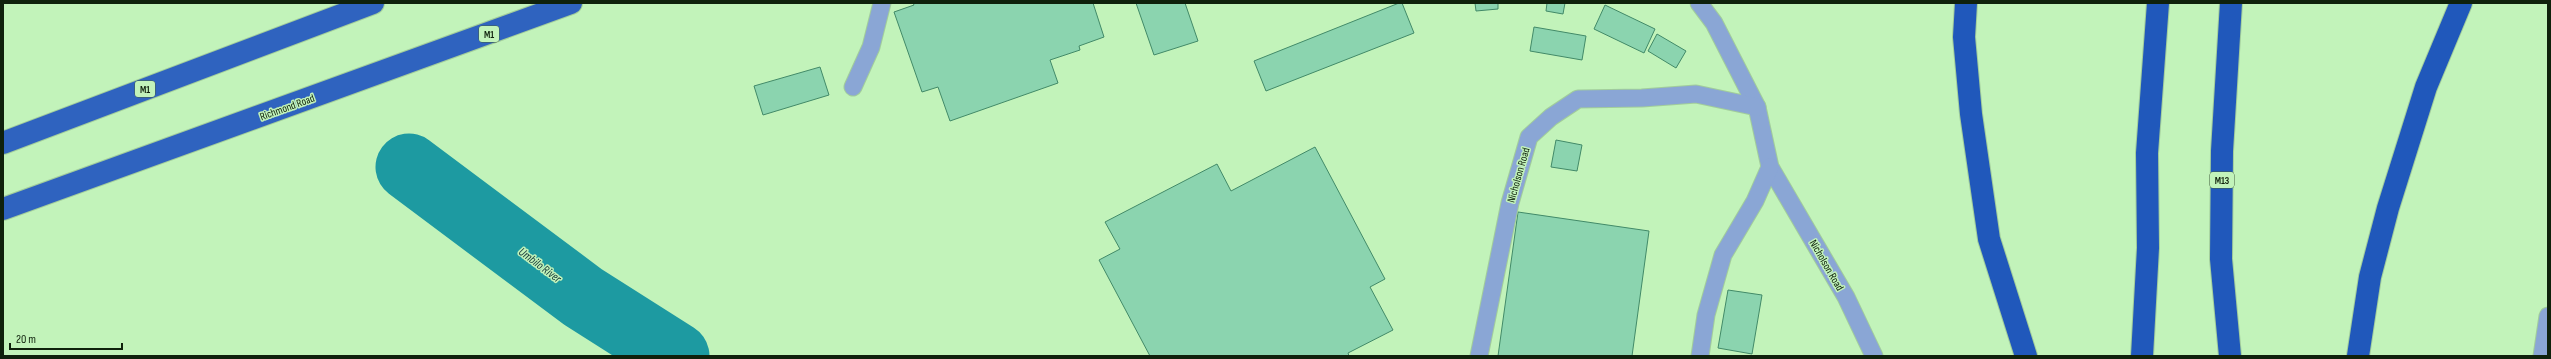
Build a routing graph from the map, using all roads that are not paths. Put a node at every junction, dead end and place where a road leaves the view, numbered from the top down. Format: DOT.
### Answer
graph roads {
  1 [pos="373,3"];
  2 [pos="571,3"];
  3 [pos="882,3"];
  4 [pos="1699,3"];
  5 [pos="1966,3"];
  6 [pos="2158,3"];
  7 [pos="2231,3"];
  8 [pos="2461,3"];
  9 [pos="853,87"];
  10 [pos="1757,107"];
  11 [pos="3,143"];
  12 [pos="1770,167"];
  13 [pos="3,210"];
  14 [pos="2548,316"];
  15 [pos="1479,356"];
  16 [pos="1700,356"];
  17 [pos="1874,356"];
  18 [pos="2026,356"];
  19 [pos="2142,356"];
  20 [pos="2230,356"];
  21 [pos="2358,356"];
  22 [pos="2542,356"];
  1 -- 11 [label="highway, M1"];
  2 -- 13 [label="highway, Richmond Road / M1"];
  3 -- 9 [label="lane"];
  4 -- 10 [label="lane, Nicholson Road"];
  5 -- 18 [label="highway"];
  6 -- 19 [label="highway"];
  7 -- 20 [label="highway, M13"];
  8 -- 21 [label="highway"];
  10 -- 12 [label="lane, Nicholson Road"];
  10 -- 15 [label="lane, Nicholson Road"];
  12 -- 16 [label="lane"];
  12 -- 17 [label="lane, Nicholson Road"];
  14 -- 22 [label="lane"];
}
